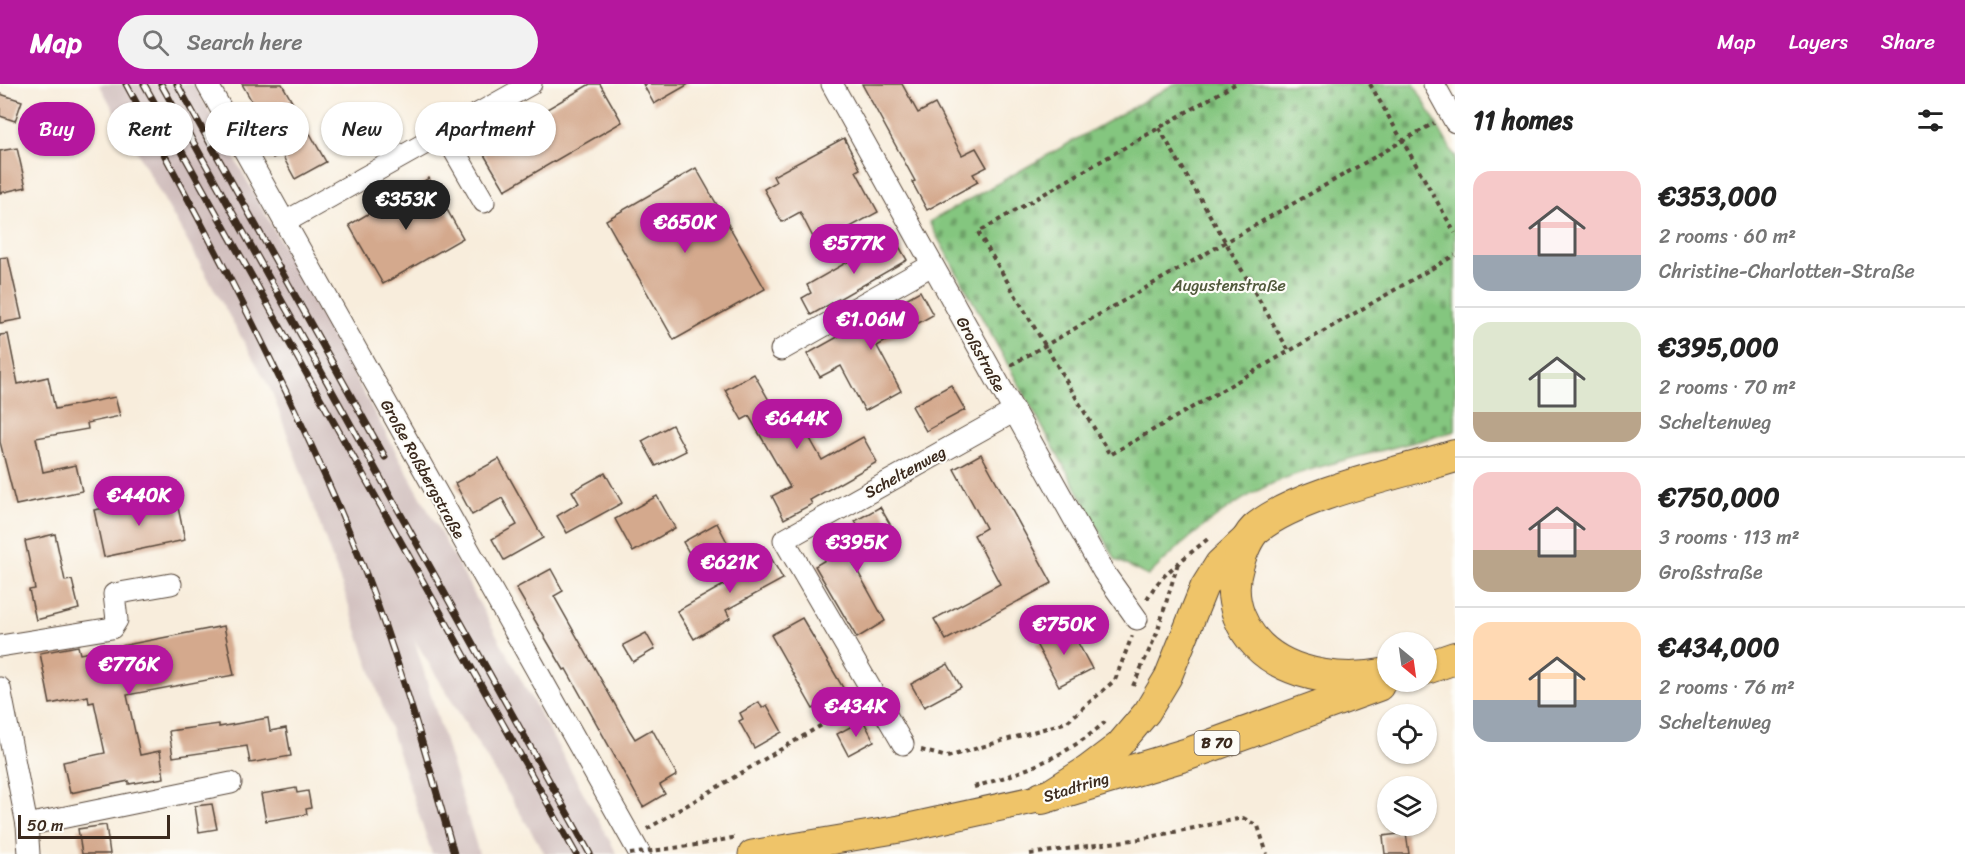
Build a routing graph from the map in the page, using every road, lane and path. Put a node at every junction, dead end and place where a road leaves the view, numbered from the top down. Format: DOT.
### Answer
graph roads {
  1 [pos="207,84"];
  2 [pos="531,84"];
  3 [pos="832,84"];
  4 [pos="1235,84"];
  5 [pos="1370,84"];
  6 [pos="1434,84"];
  7 [pos="499,102"];
  8 [pos="1453,118"];
  9 [pos="1159,128"];
  10 [pos="1402,141"];
  11 [pos="415,149"];
  12 [pos="457,156"];
  13 [pos="484,202"];
  14 [pos="285,222"];
  15 [pos="1455,233"];
  16 [pos="1226,242"];
  17 [pos="1455,255"];
  18 [pos="932,265"];
  19 [pos="1045,345"];
  20 [pos="781,350"];
  21 [pos="1289,351"];
  22 [pos="993,375"];
  23 [pos="1013,412"];
  24 [pos="1455,456"];
  25 [pos="1256,528"];
  26 [pos="1178,562"];
  27 [pos="171,584"];
  28 [pos="1137,619"];
  29 [pos="0,646"];
  30 [pos="1455,657"];
  31 [pos="1437,663"];
  32 [pos="1377,675"];
  33 [pos="1377,686"];
  34 [pos="0,688"];
  35 [pos="1132,689"];
  36 [pos="873,695"];
  37 [pos="1112,715"];
  38 [pos="903,744"];
  39 [pos="231,783"];
  40 [pos="970,788"];
  41 [pos="1042,798"];
  42 [pos="27,825"];
  43 [pos="750,845"];
  44 [pos="634,849"];
  45 [pos="29,854"];
  46 [pos="1030,854"];
  47 [pos="1267,854"];
  1 -- 14 [label="street, Große Roßbergstraße"];
  2 -- 7 [label="street"];
  3 -- 18 [label="street, Großstraße"];
  4 -- 9 [label="path"];
  5 -- 10 [label="path"];
  6 -- 8 [label="street"];
  8 -- 10 [label="path"];
  9 -- 16 [label="path"];
  9 -- 19 [label="path"];
  10 -- 15 [label="path"];
  10 -- 16 [label="path"];
  11 -- 14 [label="street"];
  12 -- 13 [label="street"];
  14 -- 44 [label="street, Große Roßbergstraße"];
  16 -- 19 [label="path"];
  16 -- 21 [label="path"];
  17 -- 21 [label="path"];
  18 -- 20 [label="street"];
  18 -- 22 [label="street, Großstraße"];
  19 -- 21 [label="path"];
  19 -- 22 [label="path"];
  22 -- 23 [label="street, Großstraße"];
  23 -- 28 [label="street, Großstraße"];
  23 -- 36 [label="street, Scheltenweg"];
  24 -- 25 [label="highway, B 70"];
  25 -- 32 [label="highway"];
  25 -- 41 [label="main road, B 70"];
  26 -- 35 [label="path"];
  27 -- 29 [label="street"];
  28 -- 38 [label="path"];
  30 -- 31 [label="highway"];
  33 -- 41 [label="highway, Stadtring / B 70"];
  34 -- 42 [label="street"];
  36 -- 38 [label="street, Scheltenweg"];
  36 -- 44 [label="path"];
  37 -- 40 [label="path"];
  39 -- 42 [label="street"];
  41 -- 43 [label="main road, Stadtring / B 70"];
  42 -- 45 [label="street"];
  43 -- 44 [label="path, bridge"];
  46 -- 47 [label="path"];
}
